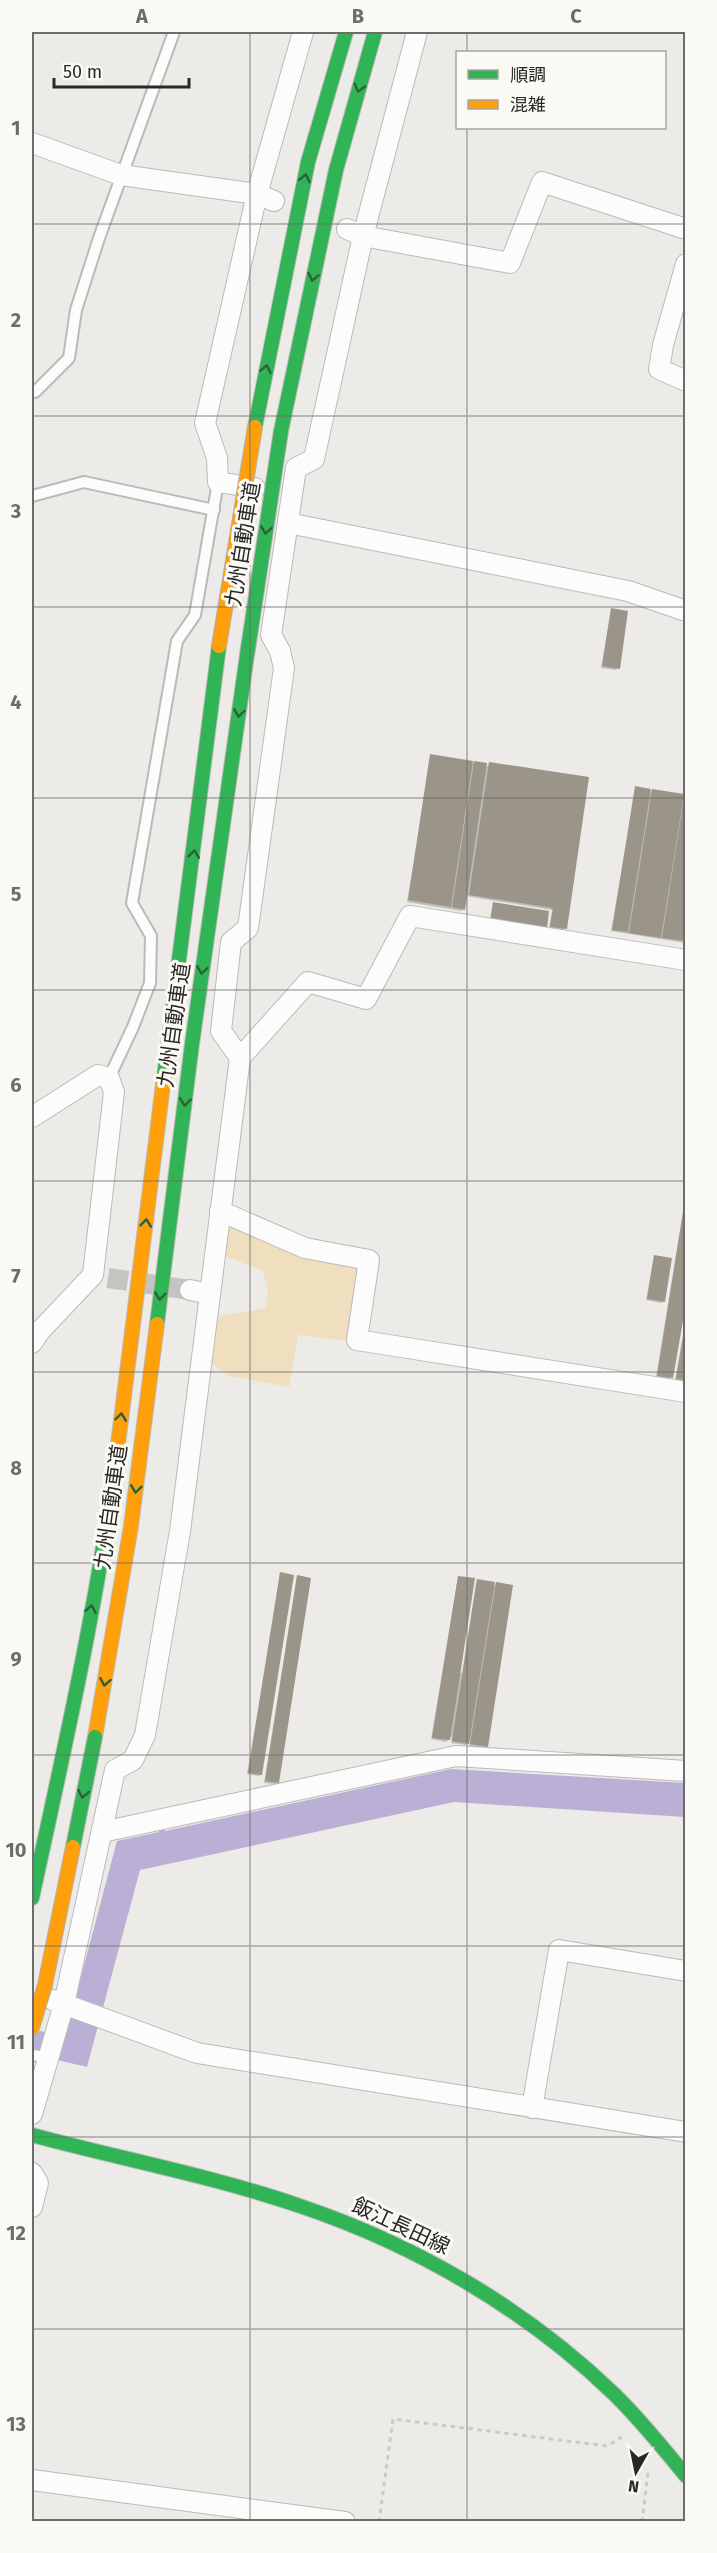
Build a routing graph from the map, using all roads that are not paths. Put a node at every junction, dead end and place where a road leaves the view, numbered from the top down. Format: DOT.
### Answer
graph roads {
  1 [pos="174,32"];
  2 [pos="303,32"];
  3 [pos="346,32"];
  4 [pos="375,32"];
  5 [pos="417,32"];
  6 [pos="32,144"];
  7 [pos="121,175"];
  8 [pos="266,198"];
  9 [pos="686,229"];
  10 [pos="355,232"];
  11 [pos="686,264"];
  12 [pos="686,381"];
  13 [pos="35,392"];
  14 [pos="218,482"];
  15 [pos="291,494"];
  16 [pos="32,496"];
  17 [pos="214,510"];
  18 [pos="288,523"];
  19 [pos="686,611"];
  20 [pos="686,960"];
  21 [pos="240,1058"];
  22 [pos="109,1078"];
  23 [pos="33,1116"];
  24 [pos="219,1211"];
  25 [pos="190,1290"];
  26 [pos="210,1294"];
  27 [pos="32,1343"];
  28 [pos="686,1392"];
  29 [pos="686,1771"];
  30 [pos="102,1832"];
  31 [pos="32,1898"];
  32 [pos="686,1971"];
  33 [pos="32,1992"];
  34 [pos="67,2005"];
  35 [pos="32,2028"];
  36 [pos="42,2058"];
  37 [pos="532,2108"];
  38 [pos="32,2114"];
  39 [pos="686,2133"];
  40 [pos="32,2134"];
  41 [pos="32,2173"];
  42 [pos="32,2207"];
  43 [pos="686,2476"];
  44 [pos="32,2480"];
  45 [pos="345,2522"];
  1 -- 7 [label="lane"];
  2 -- 8 [label="street"];
  31 -- 3 [label="main road, 九州自動車道, one-way, bridge"];
  4 -- 35 [label="main road, 九州自動車道, one-way, bridge"];
  5 -- 10 [label="street"];
  6 -- 7 [label="street"];
  7 -- 8 [label="street"];
  7 -- 13 [label="lane"];
  8 -- 14 [label="street"];
  9 -- 10 [label="street"];
  10 -- 15 [label="street"];
  11 -- 12 [label="street"];
  14 -- 15 [label="street"];
  14 -- 17 [label="lane"];
  15 -- 18 [label="street"];
  16 -- 17 [label="lane"];
  17 -- 22 [label="lane"];
  18 -- 19 [label="street"];
  18 -- 21 [label="street"];
  20 -- 21 [label="street"];
  21 -- 24 [label="street"];
  22 -- 23 [label="street"];
  22 -- 27 [label="street"];
  24 -- 26 [label="street"];
  24 -- 28 [label="street"];
  25 -- 26 [label="street"];
  26 -- 30 [label="street"];
  29 -- 30 [label="street"];
  30 -- 34 [label="street"];
  32 -- 37 [label="street"];
  33 -- 34 [label="street"];
  34 -- 36 [label="street"];
  34 -- 37 [label="street"];
  36 -- 38 [label="street"];
  37 -- 39 [label="street"];
  40 -- 43 [label="main road, 飯江長田線"];
  41 -- 42 [label="street"];
  44 -- 45 [label="street"];
}
